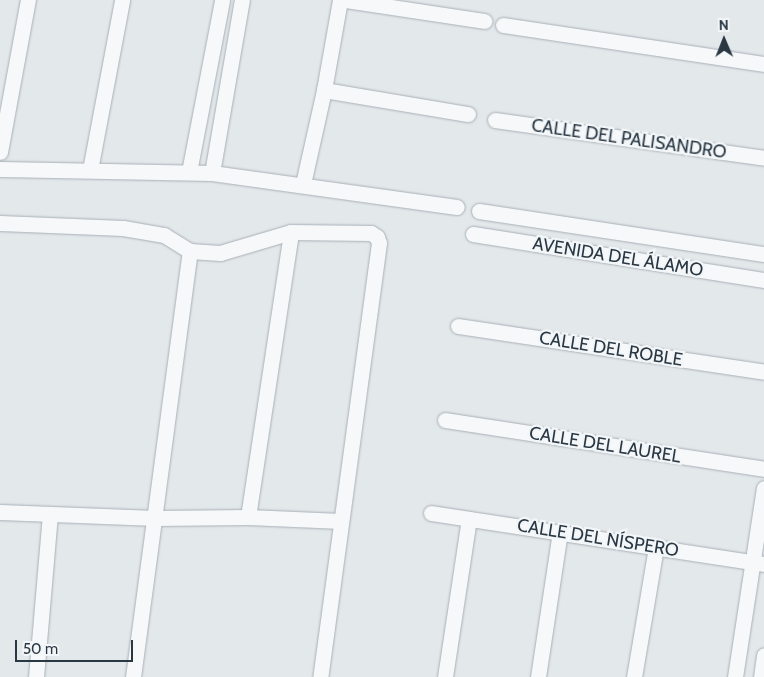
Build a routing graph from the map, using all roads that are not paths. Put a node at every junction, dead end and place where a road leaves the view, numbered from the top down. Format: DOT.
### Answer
graph roads {
  1 [pos="28,0"];
  2 [pos="122,0"];
  3 [pos="222,0"];
  4 [pos="242,0"];
  5 [pos="340,0"];
  6 [pos="345,0"];
  7 [pos="484,21"];
  8 [pos="503,25"];
  9 [pos="764,64"];
  10 [pos="324,90"];
  11 [pos="468,114"];
  12 [pos="495,120"];
  13 [pos="0,152"];
  14 [pos="764,158"];
  15 [pos="0,169"];
  16 [pos="90,170"];
  17 [pos="189,172"];
  18 [pos="212,173"];
  19 [pos="303,184"];
  20 [pos="457,207"];
  21 [pos="479,210"];
  22 [pos="0,223"];
  23 [pos="291,232"];
  24 [pos="473,234"];
  25 [pos="190,251"];
  26 [pos="764,254"];
  27 [pos="764,280"];
  28 [pos="458,326"];
  29 [pos="764,372"];
  30 [pos="445,420"];
  31 [pos="764,469"];
  32 [pos="764,488"];
  33 [pos="0,512"];
  34 [pos="431,513"];
  35 [pos="50,515"];
  36 [pos="248,517"];
  37 [pos="156,518"];
  38 [pos="469,519"];
  39 [pos="341,521"];
  40 [pos="560,532"];
  41 [pos="656,547"];
  42 [pos="758,564"];
  43 [pos="764,657"];
  44 [pos="36,677"];
  45 [pos="133,677"];
  46 [pos="320,677"];
  47 [pos="445,677"];
  48 [pos="538,677"];
  49 [pos="634,677"];
  50 [pos="735,677"];
  51 [pos="761,677"];
  1 -- 13 [label="street"];
  2 -- 16 [label="street"];
  3 -- 17 [label="street"];
  4 -- 18 [label="street"];
  5 -- 10 [label="street"];
  6 -- 7 [label="street"];
  8 -- 9 [label="street"];
  10 -- 11 [label="street"];
  10 -- 19 [label="street"];
  12 -- 14 [label="street, CALLE DEL PALISANDRO"];
  15 -- 16 [label="street"];
  16 -- 17 [label="street"];
  17 -- 18 [label="street"];
  18 -- 19 [label="street"];
  19 -- 20 [label="street"];
  21 -- 26 [label="street, AVENIDA DEL ÁLAMO"];
  22 -- 25 [label="street"];
  23 -- 25 [label="street"];
  23 -- 36 [label="street"];
  23 -- 39 [label="street"];
  24 -- 27 [label="street, AVENIDA DEL ÁLAMO"];
  25 -- 37 [label="street"];
  28 -- 29 [label="street, CALLE DEL ROBLE"];
  30 -- 31 [label="street, CALLE DEL LAUREL"];
  32 -- 42 [label="street"];
  33 -- 35 [label="street"];
  34 -- 38 [label="street, CALLE DEL NÍSPERO"];
  35 -- 37 [label="street"];
  35 -- 44 [label="street"];
  36 -- 37 [label="street"];
  36 -- 39 [label="street"];
  37 -- 45 [label="street"];
  38 -- 40 [label="street, CALLE DEL NÍSPERO"];
  38 -- 47 [label="street"];
  39 -- 46 [label="street"];
  40 -- 41 [label="street, CALLE DEL NÍSPERO"];
  40 -- 48 [label="street"];
  41 -- 42 [label="street, CALLE DEL NÍSPERO"];
  41 -- 49 [label="street"];
  42 -- 50 [label="street"];
  43 -- 51 [label="street"];
}
